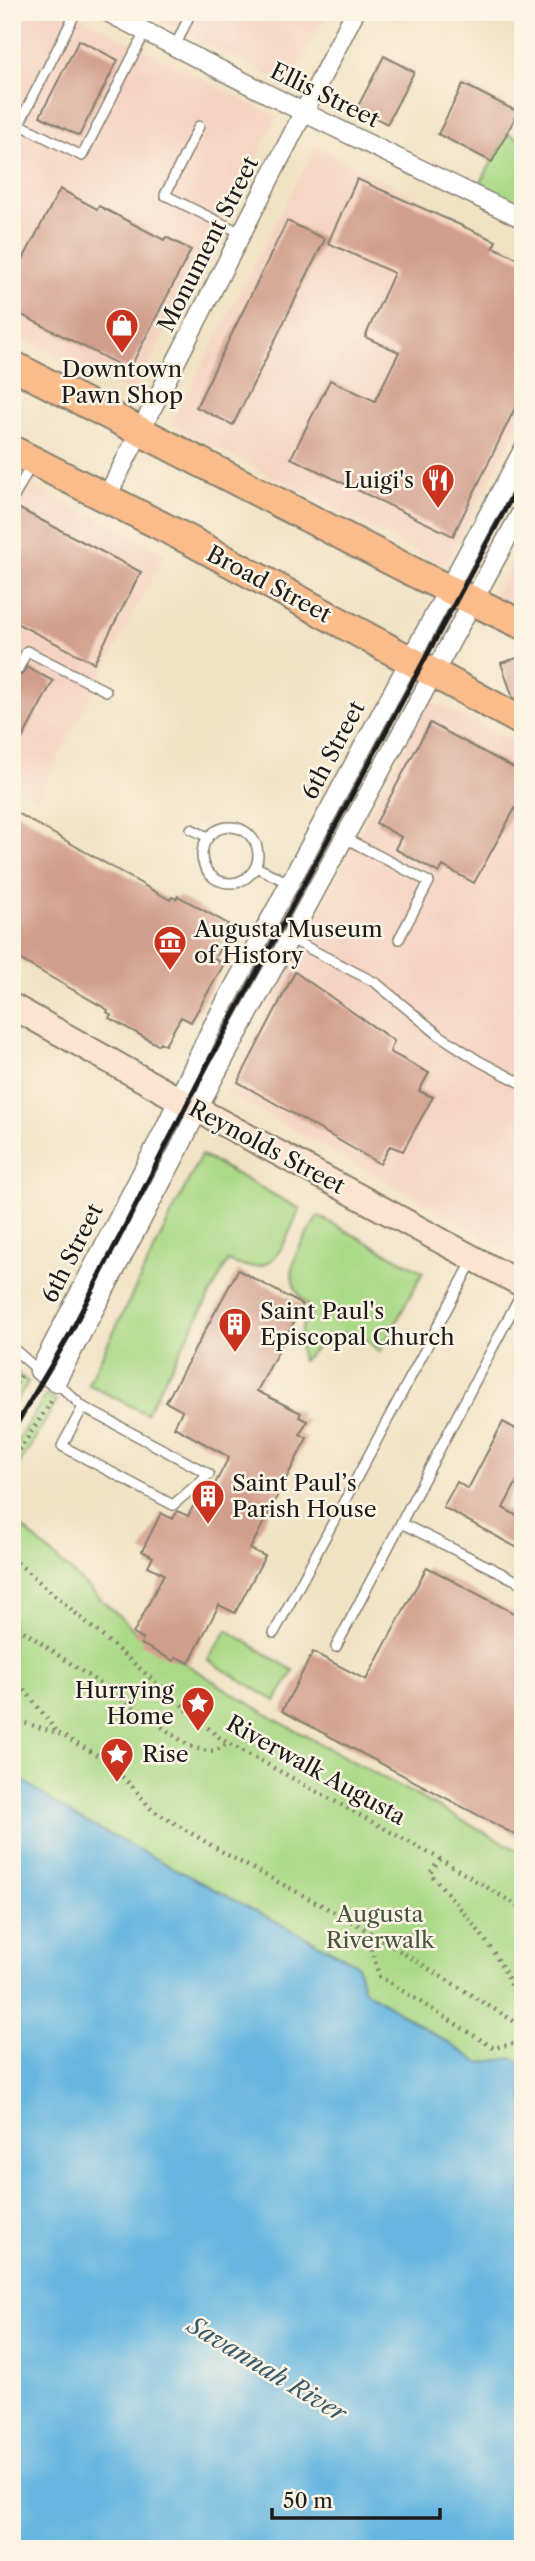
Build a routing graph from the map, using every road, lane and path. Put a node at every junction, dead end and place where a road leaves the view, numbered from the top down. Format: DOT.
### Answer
graph roads {
  1 [pos="76,12"];
  2 [pos="191,12"];
  3 [pos="355,12"];
  4 [pos="116,14"];
  5 [pos="145,32"];
  6 [pos="175,47"];
  7 [pos="303,112"];
  8 [pos="200,127"];
  9 [pos="523,219"];
  10 [pos="241,233"];
  11 [pos="12,365"];
  12 [pos="140,432"];
  13 [pos="523,450"];
  14 [pos="23,455"];
  15 [pos="106,498"];
  16 [pos="12,501"];
  17 [pos="523,509"];
  18 [pos="460,595"];
  19 [pos="523,625"];
  20 [pos="12,666"];
  21 [pos="420,667"];
  22 [pos="106,691"];
  23 [pos="523,722"];
  24 [pos="191,829"];
  25 [pos="208,837"];
  26 [pos="343,837"];
  27 [pos="256,867"];
  28 [pos="289,883"];
  29 [pos="289,938"];
  30 [pos="399,939"];
  31 [pos="12,1006"];
  32 [pos="523,1084"];
  33 [pos="188,1105"];
  34 [pos="474,1259"];
  35 [pos="523,1288"];
  36 [pos="15,1350"];
  37 [pos="38,1371"];
  38 [pos="56,1382"];
  39 [pos="83,1407"];
  40 [pos="12,1462"];
  41 [pos="401,1523"];
  42 [pos="12,1558"];
  43 [pos="523,1584"];
  44 [pos="12,1623"];
  45 [pos="274,1633"];
  46 [pos="336,1647"];
  47 [pos="12,1674"];
  48 [pos="12,1719"];
  49 [pos="58,1732"];
  50 [pos="228,1743"];
  51 [pos="440,1859"];
  52 [pos="523,1909"];
  53 [pos="377,1936"];
  54 [pos="523,2021"];
  55 [pos="523,2028"];
  1 -- 5 [label="lane"];
  2 -- 6 [label="lane"];
  3 -- 7 [label="street, Monument Street"];
  4 -- 5 [label="street, Ellis Street"];
  5 -- 6 [label="street, Ellis Street"];
  6 -- 7 [label="street, Ellis Street"];
  7 -- 9 [label="street, Ellis Street"];
  7 -- 10 [label="street, Monument Street"];
  8 -- 10 [label="lane"];
  10 -- 12 [label="street, Monument Street"];
  11 -- 12 [label="main road"];
  12 -- 15 [label="street, Monument Street"];
  12 -- 18 [label="main road"];
  13 -- 18 [label="street, 6th Street"];
  14 -- 15 [label="main road, Broad Street"];
  14 -- 16 [label="lane"];
  15 -- 21 [label="main road, Broad Street"];
  17 -- 18 [label="street, 6th Street"];
  18 -- 19 [label="main road"];
  18 -- 21 [label="street, 6th Street"];
  18 -- 21 [label="street, 6th Street"];
  20 -- 22 [label="lane"];
  21 -- 23 [label="main road, Broad Street"];
  21 -- 26 [label="street, 6th Street"];
  21 -- 28 [label="street, 6th Street"];
  24 -- 25 [label="lane"];
  25 -- 27 [label="lane"];
  25 -- 27 [label="lane"];
  26 -- 29 [label="street, 6th Street"];
  26 -- 30 [label="lane"];
  27 -- 28 [label="lane"];
  28 -- 33 [label="street, 6th Street"];
  29 -- 32 [label="lane"];
  29 -- 33 [label="street, 6th Street"];
  31 -- 33 [label="main road, Reynolds Street"];
  33 -- 34 [label="main road, Reynolds Street"];
  33 -- 37 [label="street, 6th Street"];
  33 -- 38 [label="street, 6th Street"];
  34 -- 35 [label="main road, Reynolds Street"];
  34 -- 45 [label="lane"];
  35 -- 41 [label="lane"];
  36 -- 37 [label="lane"];
  37 -- 38 [label="street"];
  38 -- 39 [label="lane"];
  38 -- 40 [label="path"];
  39 -- 39 [label="lane"];
  41 -- 43 [label="lane"];
  41 -- 46 [label="lane"];
  42 -- 50 [label="path, Riverwalk Augusta"];
  44 -- 50 [label="path"];
  47 -- 49 [label="path"];
  48 -- 49 [label="path"];
  49 -- 53 [label="path"];
  50 -- 51 [label="path, Riverwalk Augusta"];
  51 -- 52 [label="path, Riverwalk Augusta"];
  51 -- 54 [label="path"];
  53 -- 55 [label="path"];
  53 -- 55 [label="path"];
}
